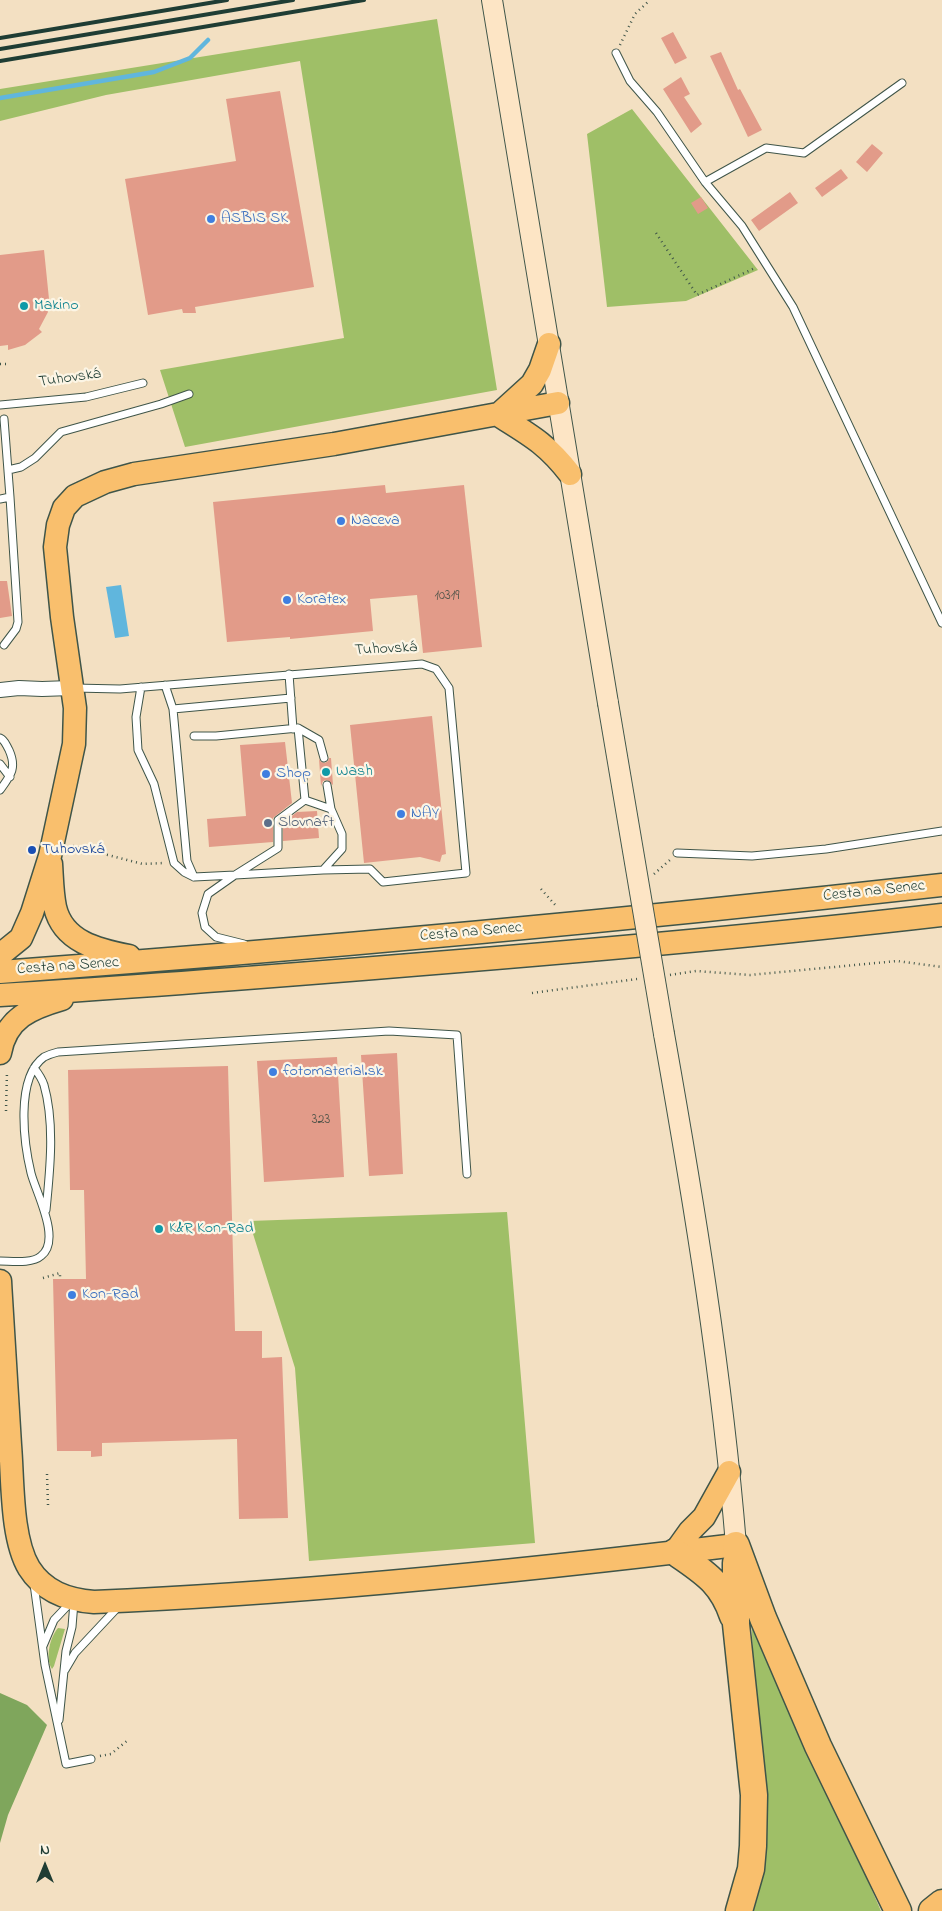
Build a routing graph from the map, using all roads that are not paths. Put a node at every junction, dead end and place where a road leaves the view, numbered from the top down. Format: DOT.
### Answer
graph roads {
  1 [pos="492,0"];
  2 [pos="616,54"];
  3 [pos="902,84"];
  4 [pos="705,182"];
  5 [pos="549,344"];
  6 [pos="143,383"];
  7 [pos="189,394"];
  8 [pos="558,403"];
  9 [pos="0,405"];
  10 [pos="498,415"];
  11 [pos="4,419"];
  12 [pos="8,470"];
  13 [pos="570,474"];
  14 [pos="10,498"];
  15 [pos="0,499"];
  16 [pos="942,623"];
  17 [pos="4,645"];
  18 [pos="289,674"];
  19 [pos="165,685"];
  20 [pos="141,687"];
  21 [pos="71,688"];
  22 [pos="0,690"];
  23 [pos="291,698"];
  24 [pos="173,709"];
  25 [pos="296,728"];
  26 [pos="194,736"];
  27 [pos="0,738"];
  28 [pos="324,758"];
  29 [pos="0,764"];
  30 [pos="10,777"];
  31 [pos="327,785"];
  32 [pos="0,790"];
  33 [pos="305,800"];
  34 [pos="331,809"];
  35 [pos="942,831"];
  36 [pos="677,853"];
  37 [pos="50,856"];
  38 [pos="323,870"];
  39 [pos="235,875"];
  40 [pos="194,877"];
  41 [pos="942,885"];
  42 [pos="942,915"];
  43 [pos="271,952"];
  44 [pos="0,955"];
  45 [pos="156,960"];
  46 [pos="0,972"];
  47 [pos="92,991"];
  48 [pos="0,995"];
  49 [pos="0,1053"];
  50 [pos="34,1068"];
  51 [pos="467,1174"];
  52 [pos="45,1212"];
  53 [pos="0,1261"];
  54 [pos="0,1281"];
  55 [pos="729,1472"];
  56 [pos="736,1545"];
  57 [pos="675,1552"];
  58 [pos="34,1576"];
  59 [pos="74,1599"];
  60 [pos="125,1600"];
  61 [pos="736,1624"];
  62 [pos="42,1648"];
  63 [pos="64,1672"];
  64 [pos="58,1728"];
  65 [pos="91,1758"];
  66 [pos="942,1903"];
  67 [pos="739,1911"];
  68 [pos="898,1911"];
  69 [pos="932,1911"];
  1 -- 5 [label="main road"];
  2 -- 4 [label="lane"];
  3 -- 4 [label="lane"];
  4 -- 16 [label="lane"];
  5 -- 8 [label="main road"];
  5 -- 10 [label="main road"];
  6 -- 9 [label="lane, Tuhovská"];
  7 -- 12 [label="lane"];
  8 -- 10 [label="main road"];
  8 -- 13 [label="main road"];
  10 -- 13 [label="main road"];
  10 -- 21 [label="main road"];
  11 -- 12 [label="lane"];
  12 -- 14 [label="lane"];
  13 -- 55 [label="main road, bridge"];
  14 -- 15 [label="lane"];
  14 -- 17 [label="lane"];
  18 -- 19 [label="lane, Tuhovská"];
  18 -- 23 [label="lane"];
  18 -- 38 [label="lane, Tuhovská"];
  19 -- 20 [label="lane, Tuhovská"];
  19 -- 24 [label="lane"];
  20 -- 21 [label="lane, Tuhovská"];
  20 -- 40 [label="lane"];
  21 -- 22 [label="street, Tuhovská"];
  21 -- 37 [label="main road"];
  23 -- 24 [label="lane"];
  23 -- 25 [label="lane"];
  24 -- 40 [label="lane"];
  25 -- 26 [label="lane"];
  25 -- 28 [label="lane"];
  25 -- 33 [label="lane"];
  27 -- 30 [label="lane"];
  29 -- 30 [label="lane"];
  30 -- 32 [label="lane"];
  31 -- 34 [label="lane"];
  33 -- 34 [label="lane"];
  33 -- 39 [label="lane"];
  34 -- 38 [label="lane"];
  35 -- 36 [label="lane"];
  37 -- 44 [label="main road"];
  37 -- 45 [label="main road"];
  38 -- 39 [label="lane"];
  39 -- 40 [label="lane"];
  39 -- 43 [label="lane"];
  41 -- 43 [label="main road, Cesta na Senec"];
  42 -- 47 [label="main road, Cesta na Senec"];
  43 -- 45 [label="main road, Cesta na Senec"];
  45 -- 46 [label="main road, Cesta na Senec"];
  47 -- 48 [label="main road, Cesta na Senec"];
  47 -- 49 [label="main road"];
  50 -- 51 [label="lane"];
  50 -- 52 [label="lane"];
  50 -- 52 [label="lane"];
  52 -- 53 [label="lane"];
  54 -- 58 [label="main road"];
  55 -- 56 [label="main road"];
  55 -- 57 [label="main road"];
  56 -- 57 [label="main road"];
  56 -- 61 [label="highway"];
  56 -- 68 [label="highway"];
  57 -- 60 [label="main road"];
  57 -- 61 [label="highway"];
  58 -- 59 [label="main road"];
  58 -- 62 [label="lane"];
  59 -- 60 [label="main road"];
  59 -- 62 [label="lane"];
  59 -- 63 [label="lane"];
  60 -- 63 [label="lane"];
  61 -- 67 [label="highway"];
  62 -- 64 [label="lane"];
  63 -- 64 [label="lane"];
  64 -- 65 [label="lane"];
  66 -- 69 [label="highway"];
}
